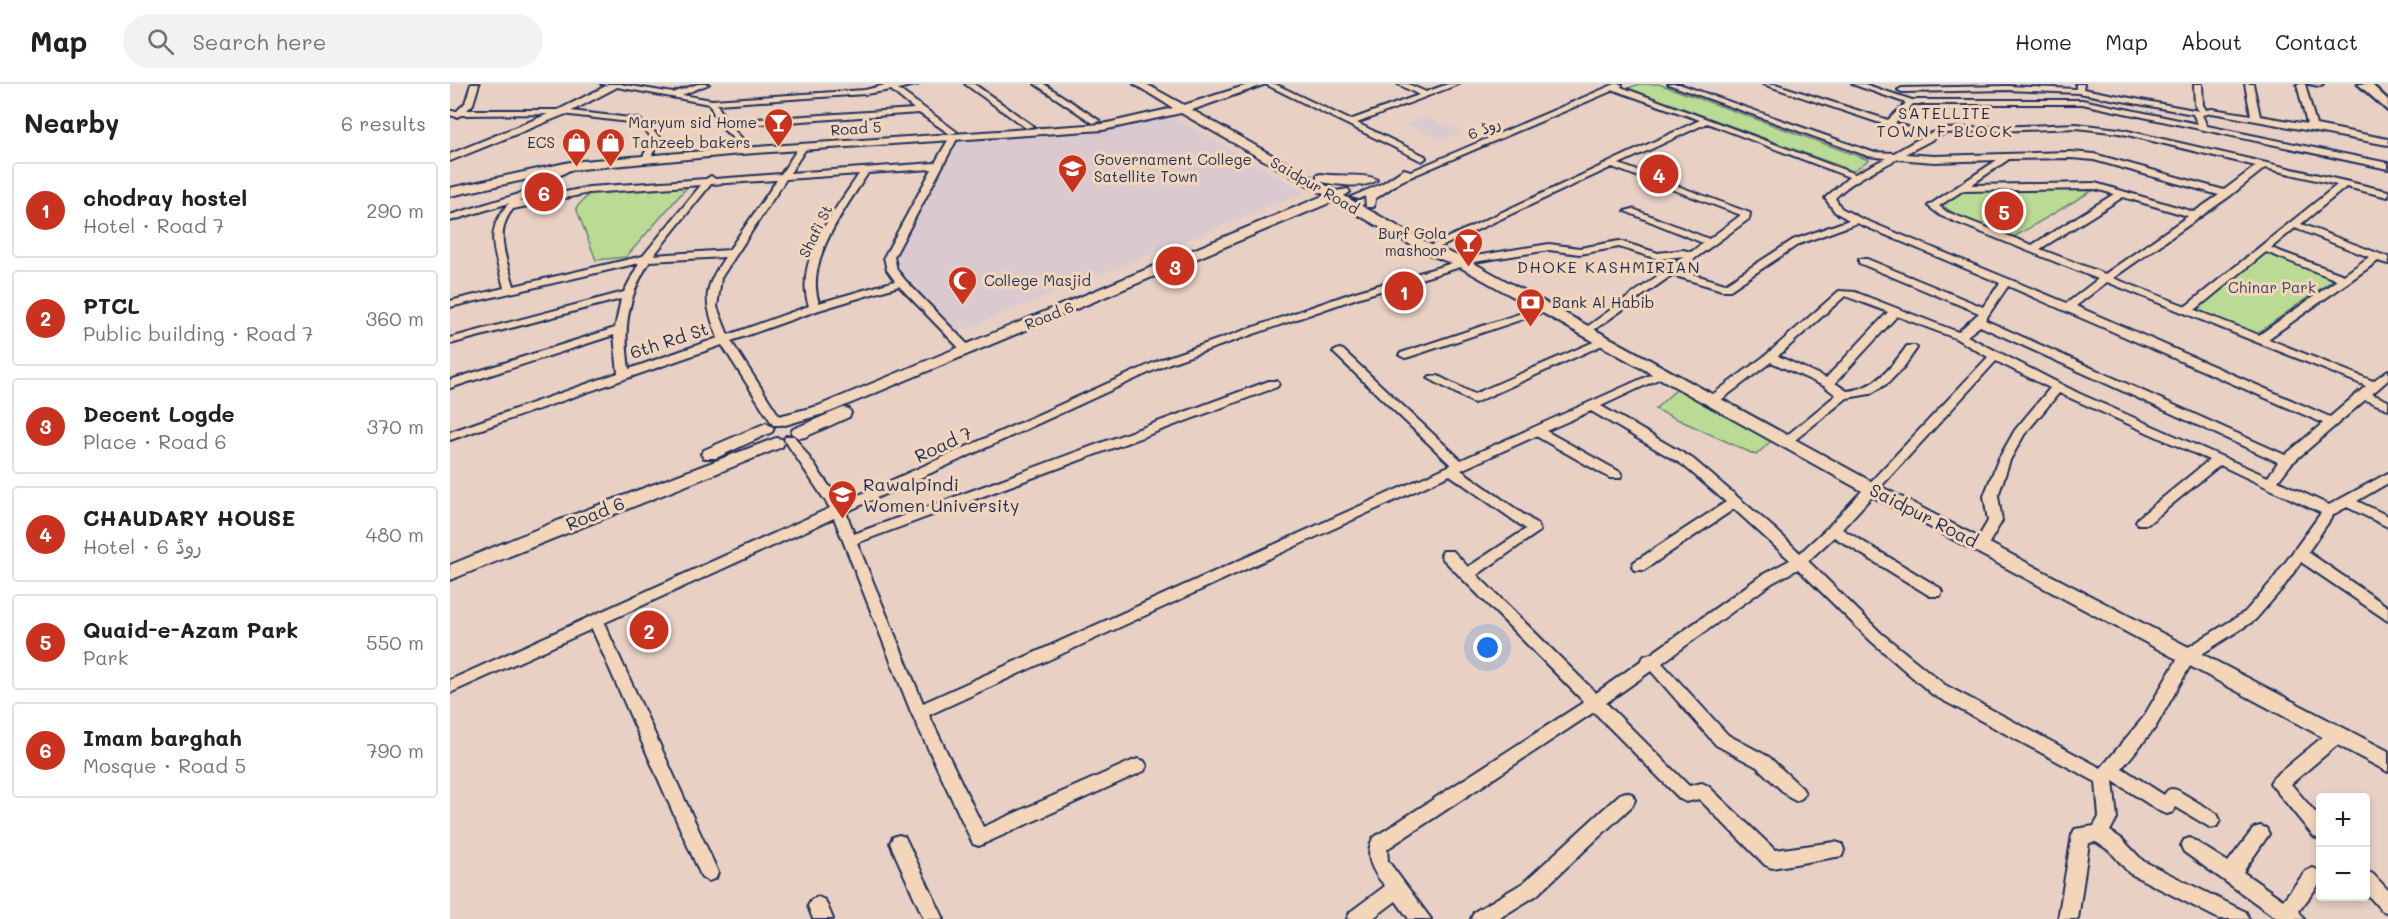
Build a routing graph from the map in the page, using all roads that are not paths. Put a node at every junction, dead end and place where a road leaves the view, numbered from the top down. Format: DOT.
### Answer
graph roads {
  1 [pos="475,84"];
  2 [pos="705,84"];
  3 [pos="886,84"];
  4 [pos="915,84"];
  5 [pos="969,84"];
  6 [pos="1039,84"];
  7 [pos="1138,84"];
  8 [pos="1159,84"];
  9 [pos="1241,84"];
  10 [pos="1262,84"];
  11 [pos="1269,84"];
  12 [pos="1402,84"];
  13 [pos="1455,84"];
  14 [pos="1603,84"];
  15 [pos="1672,84"];
  16 [pos="1767,84"];
  17 [pos="1856,84"];
  18 [pos="2198,84"];
  19 [pos="2249,84"];
  20 [pos="2301,84"];
  21 [pos="2312,84"];
  22 [pos="2319,84"];
  23 [pos="2364,84"];
  24 [pos="2378,84"];
  25 [pos="612,85"];
  26 [pos="1617,86"];
  27 [pos="1904,87"];
  28 [pos="1936,87"];
  29 [pos="896,88"];
  30 [pos="2079,88"];
  31 [pos="1588,90"];
  32 [pos="1426,94"];
  33 [pos="1598,94"];
  34 [pos="2388,94"];
  35 [pos="672,96"];
  36 [pos="1895,97"];
  37 [pos="712,102"];
  38 [pos="1911,102"];
  39 [pos="1186,104"];
  40 [pos="2388,107"];
  41 [pos="921,111"];
  42 [pos="562,112"];
  43 [pos="2201,112"];
  44 [pos="455,113"];
  45 [pos="450,118"];
  46 [pos="2256,118"];
  47 [pos="1707,120"];
  48 [pos="1096,121"];
  49 [pos="1350,123"];
  50 [pos="723,124"];
  51 [pos="1889,124"];
  52 [pos="2203,125"];
  53 [pos="1029,126"];
  54 [pos="2312,126"];
  55 [pos="1510,128"];
  56 [pos="953,135"];
  57 [pos="1928,136"];
  58 [pos="2388,142"];
  59 [pos="803,147"];
  60 [pos="743,148"];
  61 [pos="2277,154"];
  62 [pos="646,156"];
  63 [pos="450,158"];
  64 [pos="1422,158"];
  65 [pos="1892,158"];
  66 [pos="2006,158"];
  67 [pos="1612,164"];
  68 [pos="2264,165"];
  69 [pos="570,166"];
  70 [pos="936,166"];
  71 [pos="2388,166"];
  72 [pos="865,171"];
  73 [pos="1408,172"];
  74 [pos="787,174"];
  75 [pos="1856,177"];
  76 [pos="711,179"];
  77 [pos="1371,180"];
  78 [pos="1322,183"];
  79 [pos="2344,184"];
  80 [pos="1960,188"];
  81 [pos="452,189"];
  82 [pos="2123,193"];
  83 [pos="2227,194"];
  84 [pos="2388,194"];
  85 [pos="522,195"];
  86 [pos="1345,196"];
  87 [pos="510,207"];
  88 [pos="1368,209"];
  89 [pos="1302,210"];
  90 [pos="1321,211"];
  91 [pos="1630,211"];
  92 [pos="2195,215"];
  93 [pos="450,218"];
  94 [pos="1857,220"];
  95 [pos="2295,225"];
  96 [pos="1709,242"];
  97 [pos="1434,247"];
  98 [pos="2033,249"];
  99 [pos="2266,249"];
  100 [pos="734,253"];
  101 [pos="1692,255"];
  102 [pos="2376,257"];
  103 [pos="647,258"];
  104 [pos="1863,261"];
  105 [pos="2388,261"];
  106 [pos="1462,262"];
  107 [pos="1670,271"];
  108 [pos="2105,277"];
  109 [pos="2344,279"];
  110 [pos="2006,281"];
  111 [pos="901,282"];
  112 [pos="510,290"];
  113 [pos="627,294"];
  114 [pos="450,304"];
  115 [pos="2068,307"];
  116 [pos="815,308"];
  117 [pos="1546,308"];
  118 [pos="2188,310"];
  119 [pos="1895,311"];
  120 [pos="1982,316"];
  121 [pos="620,330"];
  122 [pos="1588,331"];
  123 [pos="1959,336"];
  124 [pos="2260,339"];
  125 [pos="1605,340"];
  126 [pos="450,341"];
  127 [pos="725,341"];
  128 [pos="1911,348"];
  129 [pos="966,349"];
  130 [pos="1339,352"];
  131 [pos="1405,356"];
  132 [pos="1770,357"];
  133 [pos="1994,357"];
  134 [pos="1664,373"];
  135 [pos="624,374"];
  136 [pos="2388,374"];
  137 [pos="1434,378"];
  138 [pos="1828,383"];
  139 [pos="450,384"];
  140 [pos="1273,384"];
  141 [pos="2374,385"];
  142 [pos="2058,387"];
  143 [pos="1844,395"];
  144 [pos="2363,395"];
  145 [pos="1713,400"];
  146 [pos="2388,405"];
  147 [pos="1592,406"];
  148 [pos="2331,422"];
  149 [pos="782,431"];
  150 [pos="1536,431"];
  151 [pos="450,436"];
  152 [pos="1786,441"];
  153 [pos="2219,459"];
  154 [pos="2286,461"];
  155 [pos="1456,468"];
  156 [pos="1615,475"];
  157 [pos="2385,482"];
  158 [pos="2270,483"];
  159 [pos="1870,488"];
  160 [pos="2346,501"];
  161 [pos="1735,502"];
  162 [pos="839,511"];
  163 [pos="2329,511"];
  164 [pos="2143,521"];
  165 [pos="2388,522"];
  166 [pos="1833,530"];
  167 [pos="849,541"];
  168 [pos="1981,545"];
  169 [pos="2299,553"];
  170 [pos="1448,555"];
  171 [pos="450,560"];
  172 [pos="1799,562"];
  173 [pos="1639,566"];
  174 [pos="450,573"];
  175 [pos="1468,574"];
  176 [pos="1935,592"];
  177 [pos="2388,615"];
  178 [pos="596,622"];
  179 [pos="2188,656"];
  180 [pos="1650,660"];
  181 [pos="450,687"];
  182 [pos="1596,702"];
  183 [pos="919,712"];
  184 [pos="2337,735"];
  185 [pos="2387,759"];
  186 [pos="1138,766"];
  187 [pos="2107,774"];
  188 [pos="1796,793"];
  189 [pos="1626,800"];
  190 [pos="2211,820"];
  191 [pos="2316,826"];
  192 [pos="2099,834"];
  193 [pos="2260,834"];
  194 [pos="899,843"];
  195 [pos="2190,846"];
  196 [pos="1835,850"];
  197 [pos="709,872"];
  198 [pos="2230,874"];
  199 [pos="2313,877"];
  200 [pos="2370,884"];
  201 [pos="1398,888"];
  202 [pos="2388,904"];
  203 [pos="2289,916"];
  204 [pos="934,919"];
  205 [pos="1357,919"];
  206 [pos="1421,919"];
  207 [pos="1480,919"];
  208 [pos="2068,919"];
  209 [pos="2239,919"];
  1 -- 44 [label="street"];
  2 -- 35 [label="street"];
  3 -- 29 [label="street"];
  4 -- 29 [label="street"];
  5 -- 53 [label="street"];
  6 -- 48 [label="street"];
  7 -- 39 [label="main road, Saidpur Road"];
  8 -- 39 [label="main road, Saidpur Road"];
  9 -- 39 [label="main road, Road 5"];
  10 -- 39 [label="main road, Road 5"];
  11 -- 49 [label="street"];
  12 -- 32 [label="street"];
  13 -- 32 [label="street"];
  14 -- 31 [label="street, روڈ 6"];
  15 -- 65 [label="street"];
  16 -- 51 [label="street"];
  17 -- 36 [label="street"];
  18 -- 43 [label="street"];
  19 -- 46 [label="street"];
  20 -- 54 [label="street"];
  21 -- 22 [label="street"];
  23 -- 40 [label="highway"];
  24 -- 34 [label="highway"];
  25 -- 35 [label="street"];
  25 -- 42 [label="main road"];
  26 -- 33 [label="street, روڈ 6"];
  26 -- 47 [label="street"];
  27 -- 28 [label="street"];
  27 -- 36 [label="street"];
  28 -- 30 [label="street"];
  29 -- 37 [label="street"];
  29 -- 41 [label="street"];
  30 -- 43 [label="street"];
  31 -- 33 [label="street"];
  31 -- 55 [label="street, روڈ 6"];
  32 -- 49 [label="street"];
  33 -- 55 [label="street, روڈ 6"];
  35 -- 37 [label="street"];
  36 -- 38 [label="street"];
  37 -- 50 [label="street"];
  38 -- 51 [label="street"];
  38 -- 52 [label="street"];
  39 -- 48 [label="main road, Road 5"];
  39 -- 56 [label="main road, Road 5"];
  39 -- 78 [label="main road, Saidpur Road"];
  41 -- 50 [label="street"];
  41 -- 56 [label="street"];
  42 -- 44 [label="street"];
  42 -- 62 [label="street"];
  42 -- 63 [label="main road"];
  43 -- 46 [label="street"];
  43 -- 52 [label="street"];
  44 -- 45 [label="street"];
  46 -- 54 [label="street"];
  47 -- 67 [label="street"];
  47 -- 75 [label="street"];
  48 -- 53 [label="main road, Road 5"];
  49 -- 64 [label="street"];
  50 -- 60 [label="street"];
  51 -- 57 [label="street"];
  52 -- 61 [label="street"];
  53 -- 56 [label="main road, Road 5"];
  54 -- 58 [label="street"];
  55 -- 64 [label="street, روڈ 6"];
  55 -- 73 [label="street, روڈ 6"];
  56 -- 59 [label="main road, Road 5"];
  56 -- 60 [label="main road, Road 5"];
  56 -- 70 [label="street"];
  57 -- 65 [label="street"];
  57 -- 68 [label="street"];
  59 -- 60 [label="main road, Road 5"];
  59 -- 74 [label="street"];
  60 -- 62 [label="main road, Road 5"];
  61 -- 68 [label="street"];
  61 -- 71 [label="street"];
  61 -- 79 [label="street"];
  62 -- 69 [label="main road, Road 5"];
  62 -- 81 [label="main road, Road 5"];
  64 -- 77 [label="street, روڈ 6"];
  65 -- 66 [label="street"];
  65 -- 75 [label="street"];
  66 -- 80 [label="street"];
  66 -- 83 [label="street"];
  67 -- 96 [label="street"];
  67 -- 97 [label="street"];
  68 -- 83 [label="street"];
  69 -- 81 [label="main road, Road 5"];
  69 -- 85 [label="street"];
  70 -- 72 [label="street"];
  70 -- 111 [label="street"];
  72 -- 74 [label="street"];
  72 -- 116 [label="street, Shafi St"];
  73 -- 86 [label="street, روڈ 6"];
  73 -- 88 [label="main road"];
  74 -- 76 [label="street"];
  74 -- 100 [label="street"];
  75 -- 94 [label="street"];
  76 -- 87 [label="street"];
  76 -- 103 [label="street"];
  77 -- 78 [label="main road"];
  77 -- 86 [label="street, روڈ 6"];
  78 -- 86 [label="main road, Saidpur Road"];
  78 -- 89 [label="main road"];
  79 -- 84 [label="street"];
  79 -- 95 [label="street"];
  80 -- 82 [label="street"];
  80 -- 98 [label="street"];
  82 -- 92 [label="street"];
  82 -- 98 [label="street"];
  83 -- 92 [label="street"];
  85 -- 87 [label="street"];
  85 -- 93 [label="street"];
  86 -- 88 [label="main road, Saidpur Road"];
  86 -- 89 [label="main road, Road 6"];
  86 -- 90 [label="main road, Road 6"];
  87 -- 112 [label="street"];
  88 -- 90 [label="main road"];
  88 -- 97 [label="main road, Saidpur Road"];
  89 -- 129 [label="main road, Road 6"];
  90 -- 149 [label="main road, Road 6"];
  91 -- 96 [label="street"];
  92 -- 108 [label="street"];
  94 -- 107 [label="street"];
  94 -- 110 [label="street"];
  95 -- 99 [label="street"];
  95 -- 102 [label="street"];
  96 -- 101 [label="street"];
  97 -- 106 [label="main road, Saidpur Road"];
  98 -- 108 [label="street"];
  99 -- 109 [label="street"];
  99 -- 118 [label="street"];
  100 -- 103 [label="street"];
  100 -- 127 [label="street"];
  101 -- 106 [label="street, Road 7"];
  101 -- 107 [label="street"];
  102 -- 105 [label="street"];
  102 -- 109 [label="street"];
  103 -- 112 [label="street"];
  103 -- 113 [label="street"];
  104 -- 120 [label="street"];
  106 -- 117 [label="main road, Saidpur Road"];
  106 -- 162 [label="street, Road 7"];
  107 -- 122 [label="street"];
  108 -- 115 [label="street"];
  108 -- 118 [label="street"];
  109 -- 124 [label="street"];
  110 -- 115 [label="street"];
  110 -- 120 [label="street"];
  111 -- 116 [label="street, 6th Rd St"];
  111 -- 129 [label="street"];
  112 -- 114 [label="street"];
  113 -- 121 [label="street"];
  113 -- 126 [label="street"];
  115 -- 148 [label="street"];
  116 -- 127 [label="street, 6th Rd St"];
  117 -- 122 [label="main road, Saidpur Road"];
  117 -- 131 [label="street"];
  118 -- 124 [label="street"];
  119 -- 123 [label="street"];
  119 -- 132 [label="street"];
  119 -- 138 [label="street"];
  120 -- 123 [label="street"];
  120 -- 154 [label="street"];
  121 -- 135 [label="street"];
  121 -- 139 [label="street"];
  122 -- 125 [label="main road, Saidpur Road"];
  123 -- 133 [label="street"];
  124 -- 141 [label="street"];
  125 -- 134 [label="main road, Saidpur Road"];
  125 -- 137 [label="street"];
  127 -- 135 [label="street, 6th Rd St"];
  127 -- 149 [label="street"];
  128 -- 143 [label="street"];
  129 -- 149 [label="main road, Road 6"];
  130 -- 155 [label="street"];
  132 -- 138 [label="street"];
  132 -- 145 [label="street"];
  133 -- 142 [label="street"];
  133 -- 159 [label="street"];
  134 -- 145 [label="main road, Saidpur Road"];
  134 -- 147 [label="street"];
  135 -- 151 [label="street, 6th Rd St"];
  136 -- 141 [label="street"];
  138 -- 143 [label="street"];
  140 -- 167 [label="street"];
  141 -- 144 [label="street"];
  142 -- 153 [label="street"];
  142 -- 168 [label="street"];
  143 -- 152 [label="street"];
  144 -- 146 [label="street"];
  144 -- 148 [label="street"];
  145 -- 152 [label="main road, Saidpur Road"];
  147 -- 150 [label="street"];
  147 -- 161 [label="street"];
  148 -- 154 [label="street"];
  149 -- 162 [label="street"];
  149 -- 171 [label="main road, Road 6"];
  149 -- 174 [label="main road, Road 6"];
  150 -- 155 [label="street"];
  150 -- 156 [label="street"];
  152 -- 159 [label="main road, Saidpur Road"];
  153 -- 158 [label="street"];
  153 -- 164 [label="street"];
  154 -- 158 [label="street"];
  155 -- 175 [label="street"];
  155 -- 183 [label="street"];
  157 -- 160 [label="street"];
  158 -- 163 [label="street"];
  159 -- 166 [label="street"];
  159 -- 168 [label="main road, Saidpur Road"];
  160 -- 163 [label="street"];
  160 -- 165 [label="street"];
  161 -- 172 [label="street"];
  161 -- 173 [label="street"];
  162 -- 167 [label="street"];
  162 -- 178 [label="street, Road 7"];
  163 -- 169 [label="street"];
  166 -- 172 [label="street"];
  166 -- 176 [label="street"];
  167 -- 183 [label="street"];
  168 -- 179 [label="main road, Saidpur Road"];
  169 -- 177 [label="street"];
  169 -- 179 [label="street"];
  170 -- 175 [label="street"];
  172 -- 180 [label="street"];
  172 -- 187 [label="street"];
  175 -- 182 [label="street"];
  178 -- 181 [label="street, Road 7"];
  178 -- 197 [label="street"];
  179 -- 184 [label="main road, Saidpur Road"];
  179 -- 187 [label="street"];
  180 -- 182 [label="street"];
  180 -- 188 [label="street"];
  182 -- 196 [label="street"];
  182 -- 201 [label="street"];
  183 -- 186 [label="street"];
  184 -- 185 [label="main road, Saidpur Road"];
  184 -- 191 [label="street"];
  187 -- 190 [label="street"];
  187 -- 192 [label="street"];
  189 -- 207 [label="street"];
  192 -- 208 [label="street"];
  192 -- 209 [label="street"];
  193 -- 198 [label="street"];
  194 -- 204 [label="street"];
  195 -- 198 [label="street"];
  198 -- 203 [label="street"];
  199 -- 203 [label="street"];
  200 -- 202 [label="street"];
  201 -- 205 [label="street"];
  201 -- 206 [label="street"];
}
